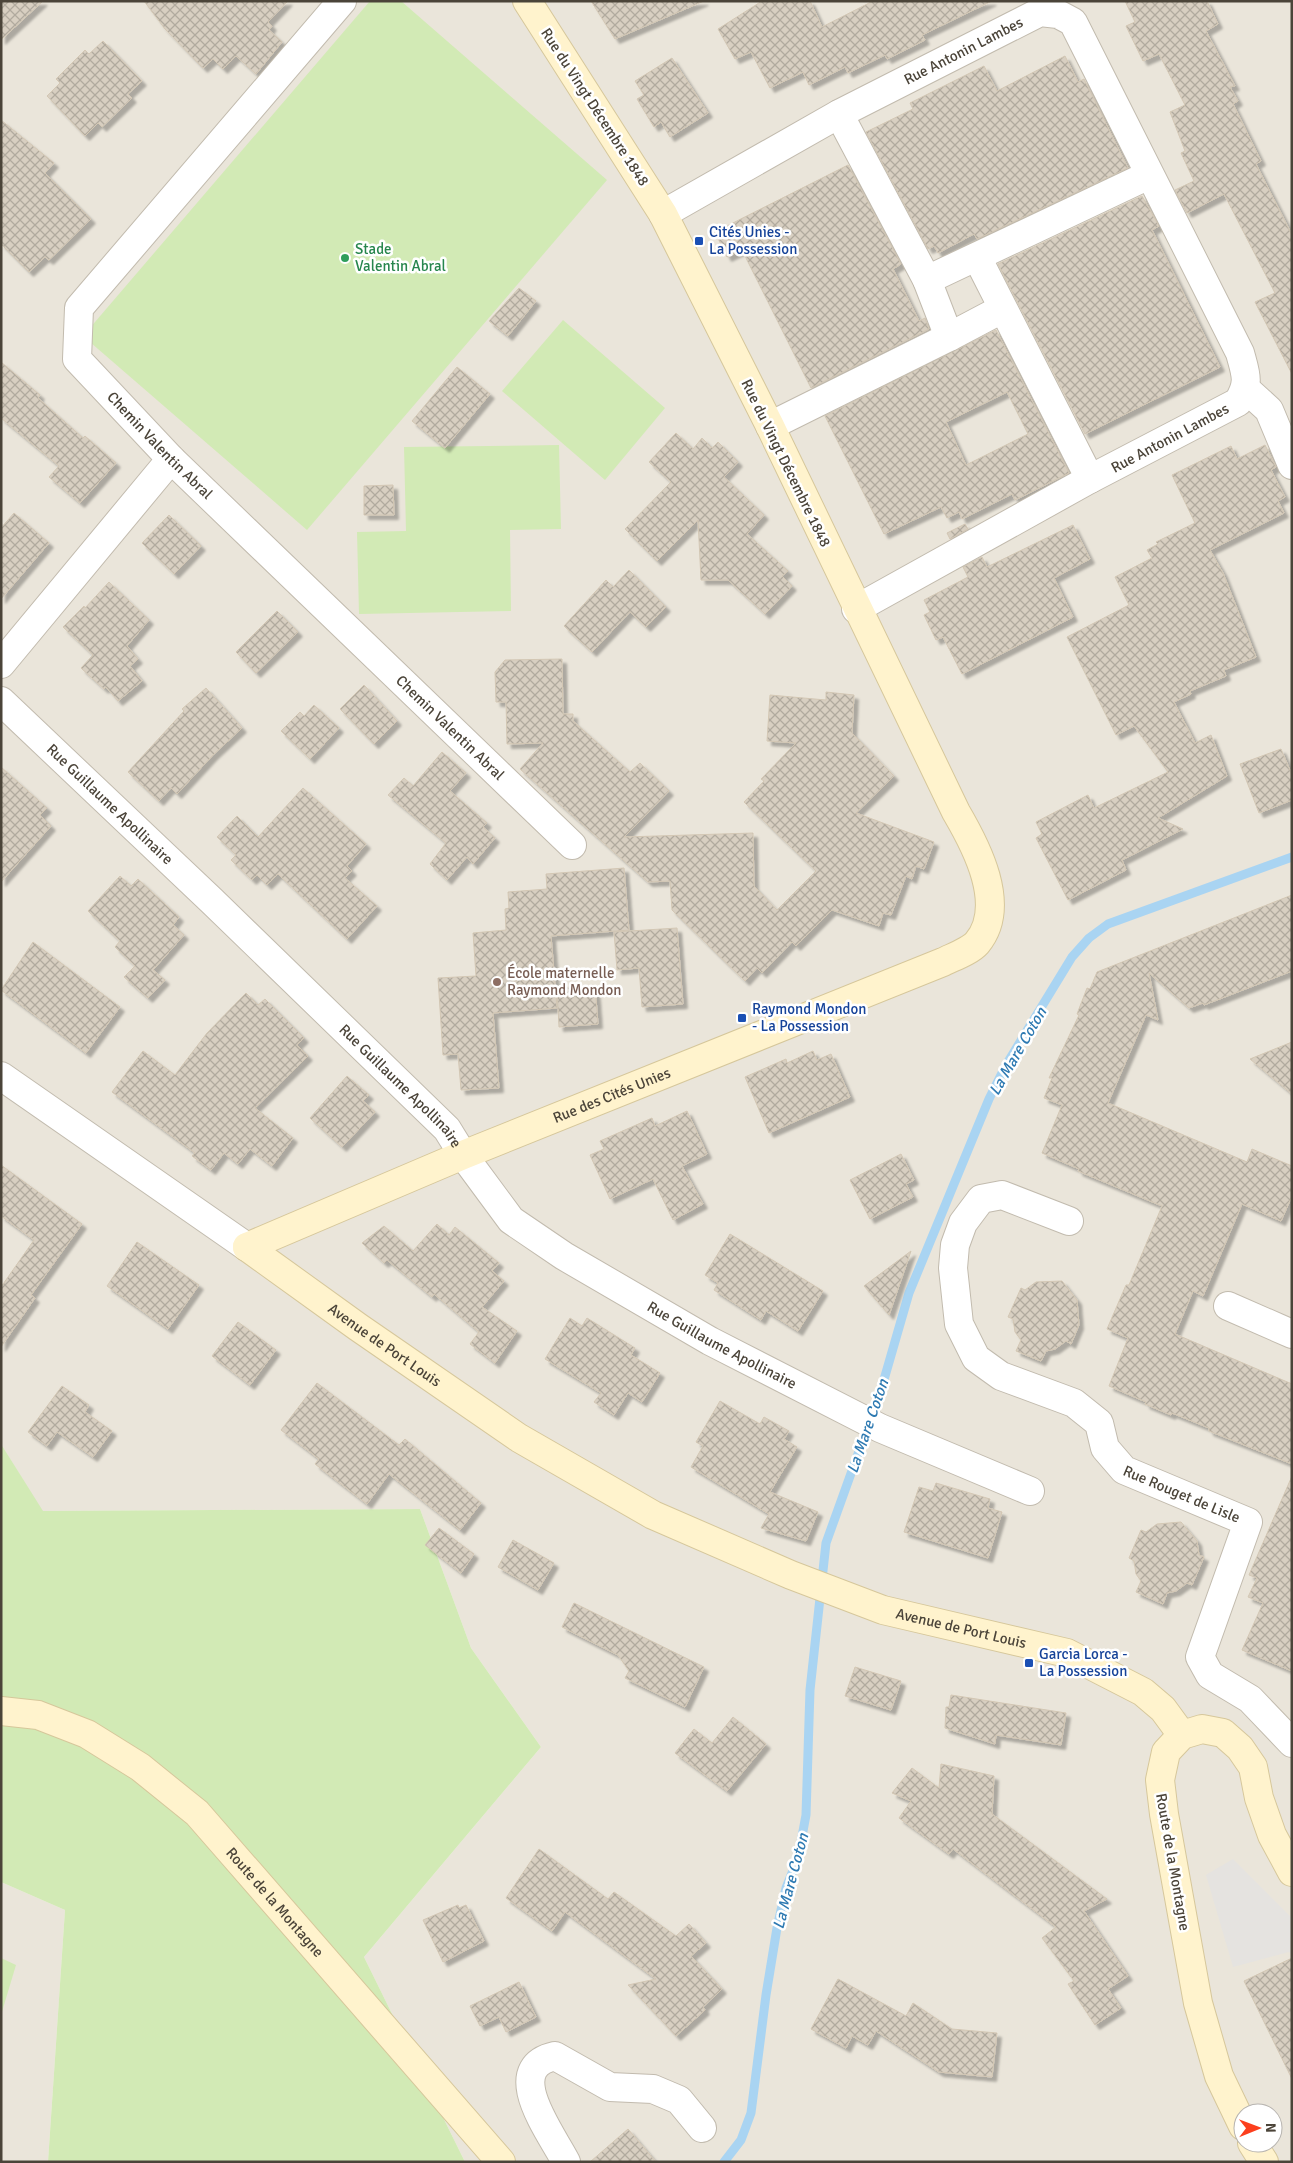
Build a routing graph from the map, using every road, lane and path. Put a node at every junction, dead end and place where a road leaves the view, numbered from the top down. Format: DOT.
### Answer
graph roads {
  1 [pos="342,1"];
  2 [pos="527,1"];
  3 [pos="839,114"];
  4 [pos="1149,175"];
  5 [pos="663,214"];
  6 [pos="977,257"];
  7 [pos="926,280"];
  8 [pos="1002,309"];
  9 [pos="949,337"];
  10 [pos="1246,389"];
  11 [pos="770,426"];
  12 [pos="171,459"];
  13 [pos="1292,465"];
  14 [pos="1090,479"];
  15 [pos="856,609"];
  16 [pos="1,664"];
  17 [pos="1,701"];
  18 [pos="572,845"];
  19 [pos="976,944"];
  20 [pos="1,1076"];
  21 [pos="463,1154"];
  22 [pos="1069,1221"];
  23 [pos="247,1247"];
  24 [pos="1228,1306"];
  25 [pos="1292,1334"];
  26 [pos="1030,1491"];
  27 [pos="1,1711"];
  28 [pos="1182,1735"];
  29 [pos="1292,1743"];
  30 [pos="1292,1872"];
  31 [pos="1233,2105"];
  32 [pos="702,2128"];
  33 [pos="501,2162"];
  34 [pos="566,2162"];
  1 -- 12 [label="street, Chemin Valentin Abral"];
  2 -- 5 [label="street, Rue du Vingt Décembre 1848"];
  3 -- 4 [label="street, Rue Antonin Lambes"];
  3 -- 5 [label="street, Rue Antonin Lambes"];
  3 -- 7 [label="street"];
  4 -- 6 [label="street"];
  4 -- 10 [label="street, Rue Antonin Lambes"];
  5 -- 11 [label="street, Rue du Vingt Décembre 1848"];
  6 -- 7 [label="street"];
  6 -- 8 [label="street"];
  7 -- 9 [label="street"];
  8 -- 9 [label="street"];
  8 -- 14 [label="street"];
  9 -- 11 [label="street"];
  10 -- 13 [label="street"];
  10 -- 14 [label="street, Rue Antonin Lambes"];
  11 -- 15 [label="street, Rue du Vingt Décembre 1848"];
  12 -- 16 [label="street"];
  12 -- 18 [label="street, Chemin Valentin Abral"];
  14 -- 15 [label="street, Rue Antonin Lambes"];
  15 -- 19 [label="street, Rue du Vingt Décembre 1848"];
  17 -- 21 [label="street, Rue Guillaume Apollinaire"];
  19 -- 21 [label="street, Rue des Cités Unies"];
  20 -- 23 [label="street, Avenue de Port Louis"];
  21 -- 23 [label="street, Rue des Cités Unies"];
  21 -- 26 [label="street, Rue Guillaume Apollinaire"];
  22 -- 29 [label="street, Rue Rouget de Lisle"];
  23 -- 28 [label="street, Avenue de Port Louis"];
  24 -- 25 [label="street"];
  27 -- 33 [label="street, Route de la Montagne"];
  28 -- 30 [label="street"];
  28 -- 31 [label="street, Route de la Montagne"];
  32 -- 34 [label="street"];
}
